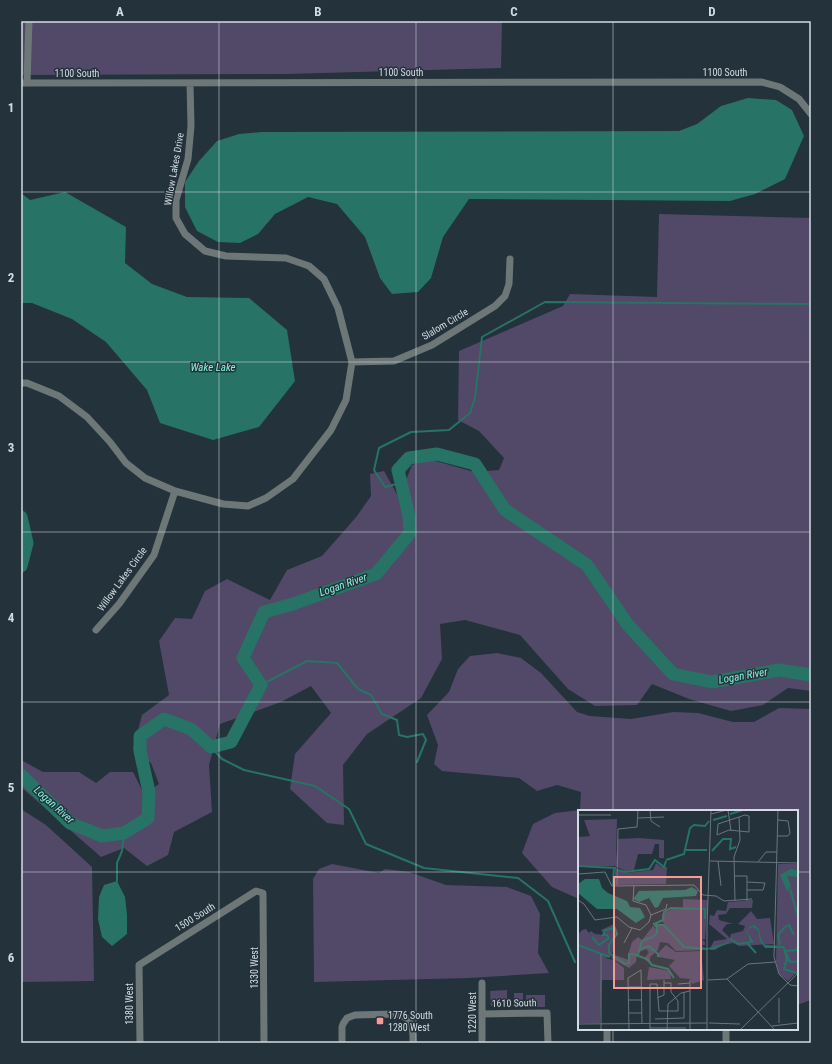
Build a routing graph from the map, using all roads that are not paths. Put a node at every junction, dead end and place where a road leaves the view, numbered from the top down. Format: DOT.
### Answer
graph roads {
  1 [pos="28,21"];
  2 [pos="24,83"];
  3 [pos="190,83"];
  4 [pos="811,114"];
  5 [pos="510,259"];
  6 [pos="352,362"];
  7 [pos="21,383"];
  8 [pos="175,491"];
  9 [pos="96,630"];
  10 [pos="264,893"];
  11 [pos="139,965"];
  12 [pos="482,983"];
  13 [pos="482,1014"];
  14 [pos="607,1030"];
  15 [pos="726,1030"];
  16 [pos="140,1043"];
  17 [pos="264,1043"];
  18 [pos="342,1043"];
  19 [pos="413,1043"];
  20 [pos="482,1043"];
  21 [pos="548,1043"];
  22 [pos="607,1043"];
  23 [pos="726,1043"];
  1 -- 2 [label="street"];
  2 -- 3 [label="street, 1100 South"];
  3 -- 4 [label="street, 1100 South"];
  3 -- 6 [label="street, Willow Lakes Drive"];
  5 -- 6 [label="street, Slalom Circle"];
  6 -- 8 [label="street, Willow Lakes Drive"];
  7 -- 8 [label="street, Willow Lakes Drive"];
  8 -- 9 [label="street, Willow Lakes Circle"];
  10 -- 11 [label="street, 1500 South"];
  10 -- 17 [label="street, 1330 West"];
  11 -- 16 [label="street, 1380 West"];
  12 -- 13 [label="street, 1220 West"];
  13 -- 20 [label="street, 1220 West"];
  13 -- 21 [label="street, 1610 South"];
  14 -- 22 [label="street"];
  15 -- 23 [label="street"];
  18 -- 19 [label="street"];
}
